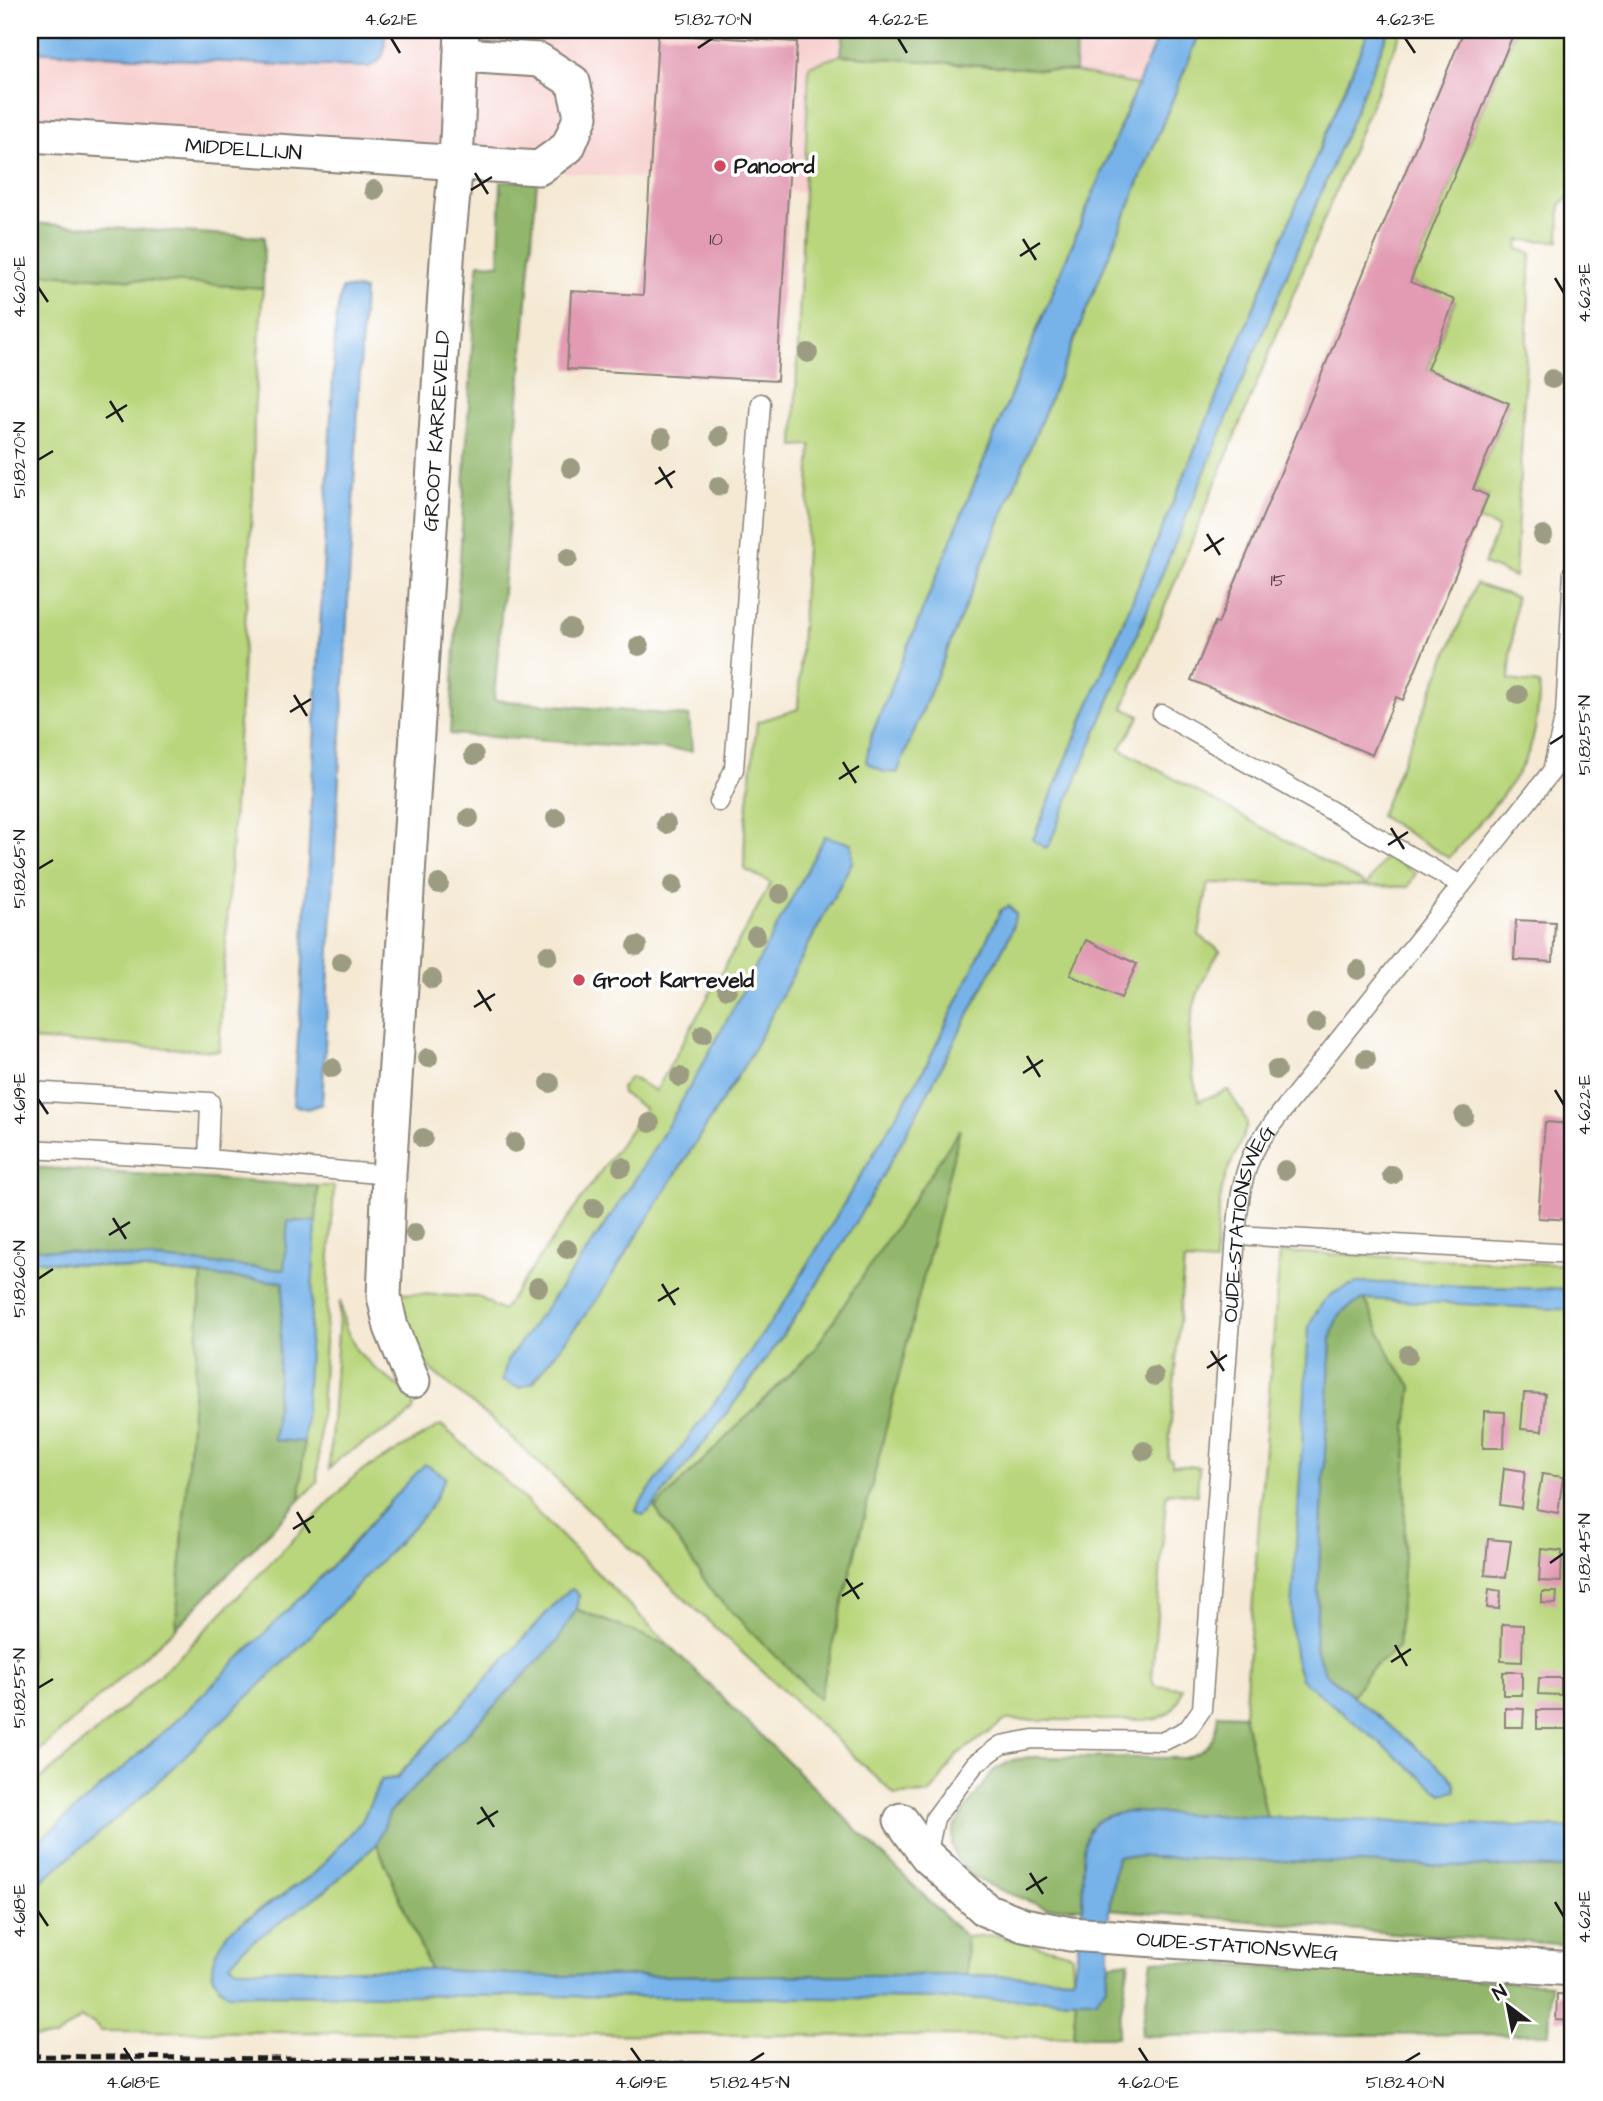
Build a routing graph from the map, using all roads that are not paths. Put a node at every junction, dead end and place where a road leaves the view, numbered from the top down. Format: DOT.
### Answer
graph roads {
  1 [pos="462,43"];
  2 [pos="30,135"];
  3 [pos="456,163"];
  4 [pos="761,402"];
  5 [pos="1573,572"];
  6 [pos="1162,714"];
  7 [pos="719,802"];
  8 [pos="1461,885"];
  9 [pos="30,1091"];
  10 [pos="30,1149"];
  11 [pos="208,1159"];
  12 [pos="389,1175"];
  13 [pos="1236,1235"];
  14 [pos="1573,1254"];
  15 [pos="413,1381"];
  16 [pos="901,1819"];
  17 [pos="927,1856"];
  18 [pos="1573,1969"];
  1 -- 3 [label="street, GROOT KARREVELD"];
  1 -- 3 [label="street, MIDDELLIJN"];
  2 -- 3 [label="street, MIDDELLIJN"];
  3 -- 12 [label="street, GROOT KARREVELD"];
  4 -- 7 [label="lane"];
  5 -- 8 [label="lane, OUDE-STATIONSWEG"];
  6 -- 8 [label="lane"];
  8 -- 13 [label="lane, OUDE-STATIONSWEG"];
  9 -- 11 [label="lane"];
  10 -- 11 [label="lane"];
  11 -- 12 [label="lane"];
  12 -- 15 [label="street"];
  13 -- 14 [label="lane"];
  13 -- 17 [label="lane, OUDE-STATIONSWEG"];
  16 -- 17 [label="street, OUDE-STATIONSWEG"];
  17 -- 18 [label="street, OUDE-STATIONSWEG"];
}
